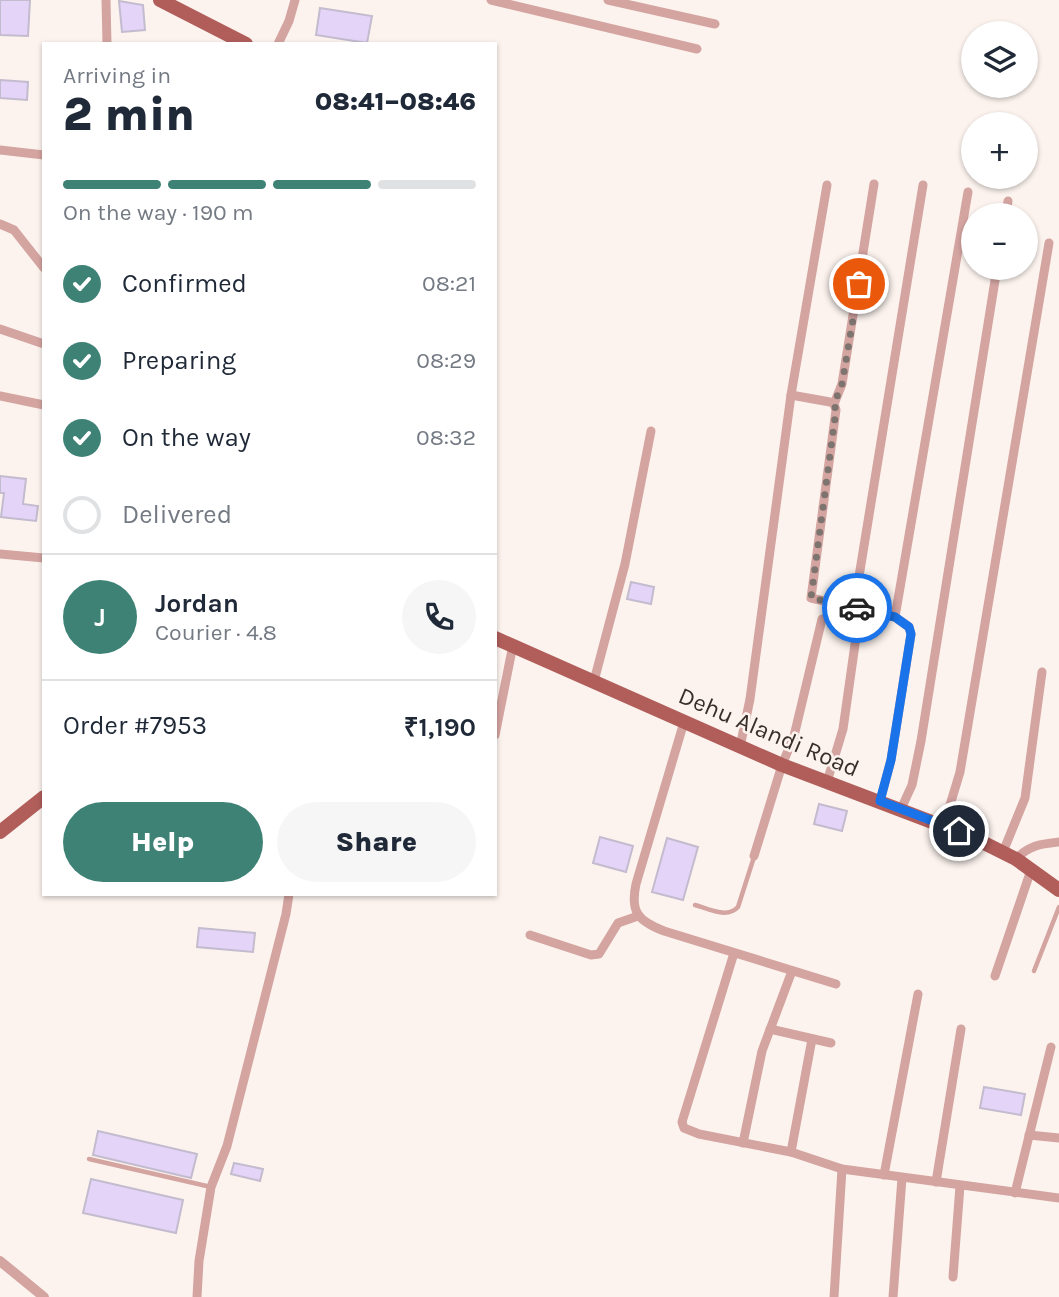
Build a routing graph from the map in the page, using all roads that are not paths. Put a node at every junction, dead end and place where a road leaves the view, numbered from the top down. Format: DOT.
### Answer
graph roads {
  1 [pos="106,0"];
  2 [pos="160,0"];
  3 [pos="295,0"];
  4 [pos="491,0"];
  5 [pos="608,0"];
  6 [pos="715,24"];
  7 [pos="107,42"];
  8 [pos="243,42"];
  9 [pos="279,42"];
  10 [pos="697,50"];
  11 [pos="0,150"];
  12 [pos="42,155"];
  13 [pos="874,184"];
  14 [pos="827,185"];
  15 [pos="923,185"];
  16 [pos="968,192"];
  17 [pos="0,224"];
  18 [pos="1049,243"];
  19 [pos="42,265"];
  20 [pos="995,280"];
  21 [pos="0,329"];
  22 [pos="42,343"];
  23 [pos="791,395"];
  24 [pos="0,396"];
  25 [pos="834,404"];
  26 [pos="42,405"];
  27 [pos="651,431"];
  28 [pos="0,554"];
  29 [pos="42,558"];
  30 [pos="857,608"];
  31 [pos="895,617"];
  32 [pos="822,619"];
  33 [pos="497,639"];
  34 [pos="513,645"];
  35 [pos="1042,672"];
  36 [pos="594,681"];
  37 [pos="684,722"];
  38 [pos="497,724"];
  39 [pos="740,747"];
  40 [pos="782,765"];
  41 [pos="827,782"];
  42 [pos="42,799"];
  43 [pos="880,801"];
  44 [pos="901,809"];
  45 [pos="944,825"];
  46 [pos="0,832"];
  47 [pos="1059,842"];
  48 [pos="754,856"];
  49 [pos="1009,856"];
  50 [pos="1031,870"];
  51 [pos="1059,890"];
  52 [pos="289,896"];
  53 [pos="695,905"];
  54 [pos="1059,906"];
  55 [pos="638,916"];
  56 [pos="530,935"];
  57 [pos="734,953"];
  58 [pos="792,971"];
  59 [pos="1034,971"];
  60 [pos="995,976"];
  61 [pos="836,984"];
  62 [pos="918,994"];
  63 [pos="770,1029"];
  64 [pos="961,1029"];
  65 [pos="812,1039"];
  66 [pos="831,1043"];
  67 [pos="1051,1047"];
  68 [pos="1029,1135"];
  69 [pos="1059,1138"];
  70 [pos="743,1143"];
  71 [pos="791,1152"];
  72 [pos="89,1159"];
  73 [pos="842,1169"];
  74 [pos="884,1175"];
  75 [pos="902,1178"];
  76 [pos="936,1182"];
  77 [pos="960,1185"];
  78 [pos="211,1187"];
  79 [pos="1015,1193"];
  80 [pos="1059,1198"];
  81 [pos="0,1261"];
  82 [pos="953,1277"];
  83 [pos="44,1297"];
  84 [pos="197,1297"];
  85 [pos="834,1297"];
  86 [pos="893,1297"];
  1 -- 7 [label="street"];
  2 -- 8 [label="main road"];
  3 -- 9 [label="street"];
  4 -- 10 [label="street"];
  5 -- 6 [label="street"];
  11 -- 12 [label="street"];
  13 -- 25 [label="street"];
  14 -- 23 [label="street"];
  15 -- 30 [label="street"];
  16 -- 31 [label="street"];
  17 -- 19 [label="street"];
  18 -- 45 [label="street"];
  20 -- 44 [label="street"];
  21 -- 22 [label="street"];
  23 -- 25 [label="street"];
  23 -- 39 [label="street"];
  24 -- 26 [label="street"];
  25 -- 30 [label="street"];
  27 -- 36 [label="street"];
  28 -- 29 [label="street"];
  30 -- 31 [label="street"];
  30 -- 41 [label="street"];
  31 -- 43 [label="street"];
  32 -- 40 [label="street"];
  33 -- 34 [label="main road, Dehu Alandi Road"];
  34 -- 36 [label="main road, Dehu Alandi Road"];
  34 -- 38 [label="street"];
  35 -- 49 [label="street"];
  36 -- 37 [label="main road, Dehu Alandi Road"];
  37 -- 39 [label="main road, Dehu Alandi Road"];
  37 -- 55 [label="street"];
  39 -- 40 [label="main road, Dehu Alandi Road"];
  40 -- 41 [label="main road, Dehu Alandi Road"];
  40 -- 48 [label="street"];
  41 -- 43 [label="main road, Dehu Alandi Road"];
  42 -- 46 [label="main road"];
  43 -- 44 [label="main road, Dehu Alandi Road"];
  44 -- 45 [label="main road, Dehu Alandi Road"];
  45 -- 49 [label="main road, Dehu Alandi Road"];
  47 -- 49 [label="street"];
  48 -- 53 [label="lane"];
  49 -- 50 [label="main road, Dehu Alandi Road"];
  50 -- 51 [label="main road, Dehu Alandi Road"];
  50 -- 60 [label="street"];
  52 -- 78 [label="street"];
  54 -- 59 [label="lane"];
  55 -- 56 [label="street"];
  55 -- 57 [label="street"];
  57 -- 58 [label="street"];
  57 -- 70 [label="street"];
  58 -- 61 [label="street"];
  58 -- 63 [label="street"];
  62 -- 74 [label="street"];
  63 -- 65 [label="street"];
  63 -- 70 [label="street"];
  64 -- 76 [label="street"];
  65 -- 66 [label="street"];
  65 -- 71 [label="street"];
  67 -- 68 [label="street"];
  68 -- 69 [label="street"];
  68 -- 79 [label="street"];
  70 -- 71 [label="street"];
  71 -- 73 [label="street"];
  72 -- 78 [label="lane"];
  73 -- 74 [label="street"];
  73 -- 85 [label="street"];
  74 -- 75 [label="street"];
  75 -- 76 [label="street"];
  75 -- 86 [label="street"];
  76 -- 77 [label="street"];
  77 -- 79 [label="street"];
  77 -- 82 [label="street"];
  78 -- 84 [label="street"];
  79 -- 80 [label="street"];
  81 -- 83 [label="street"];
}
